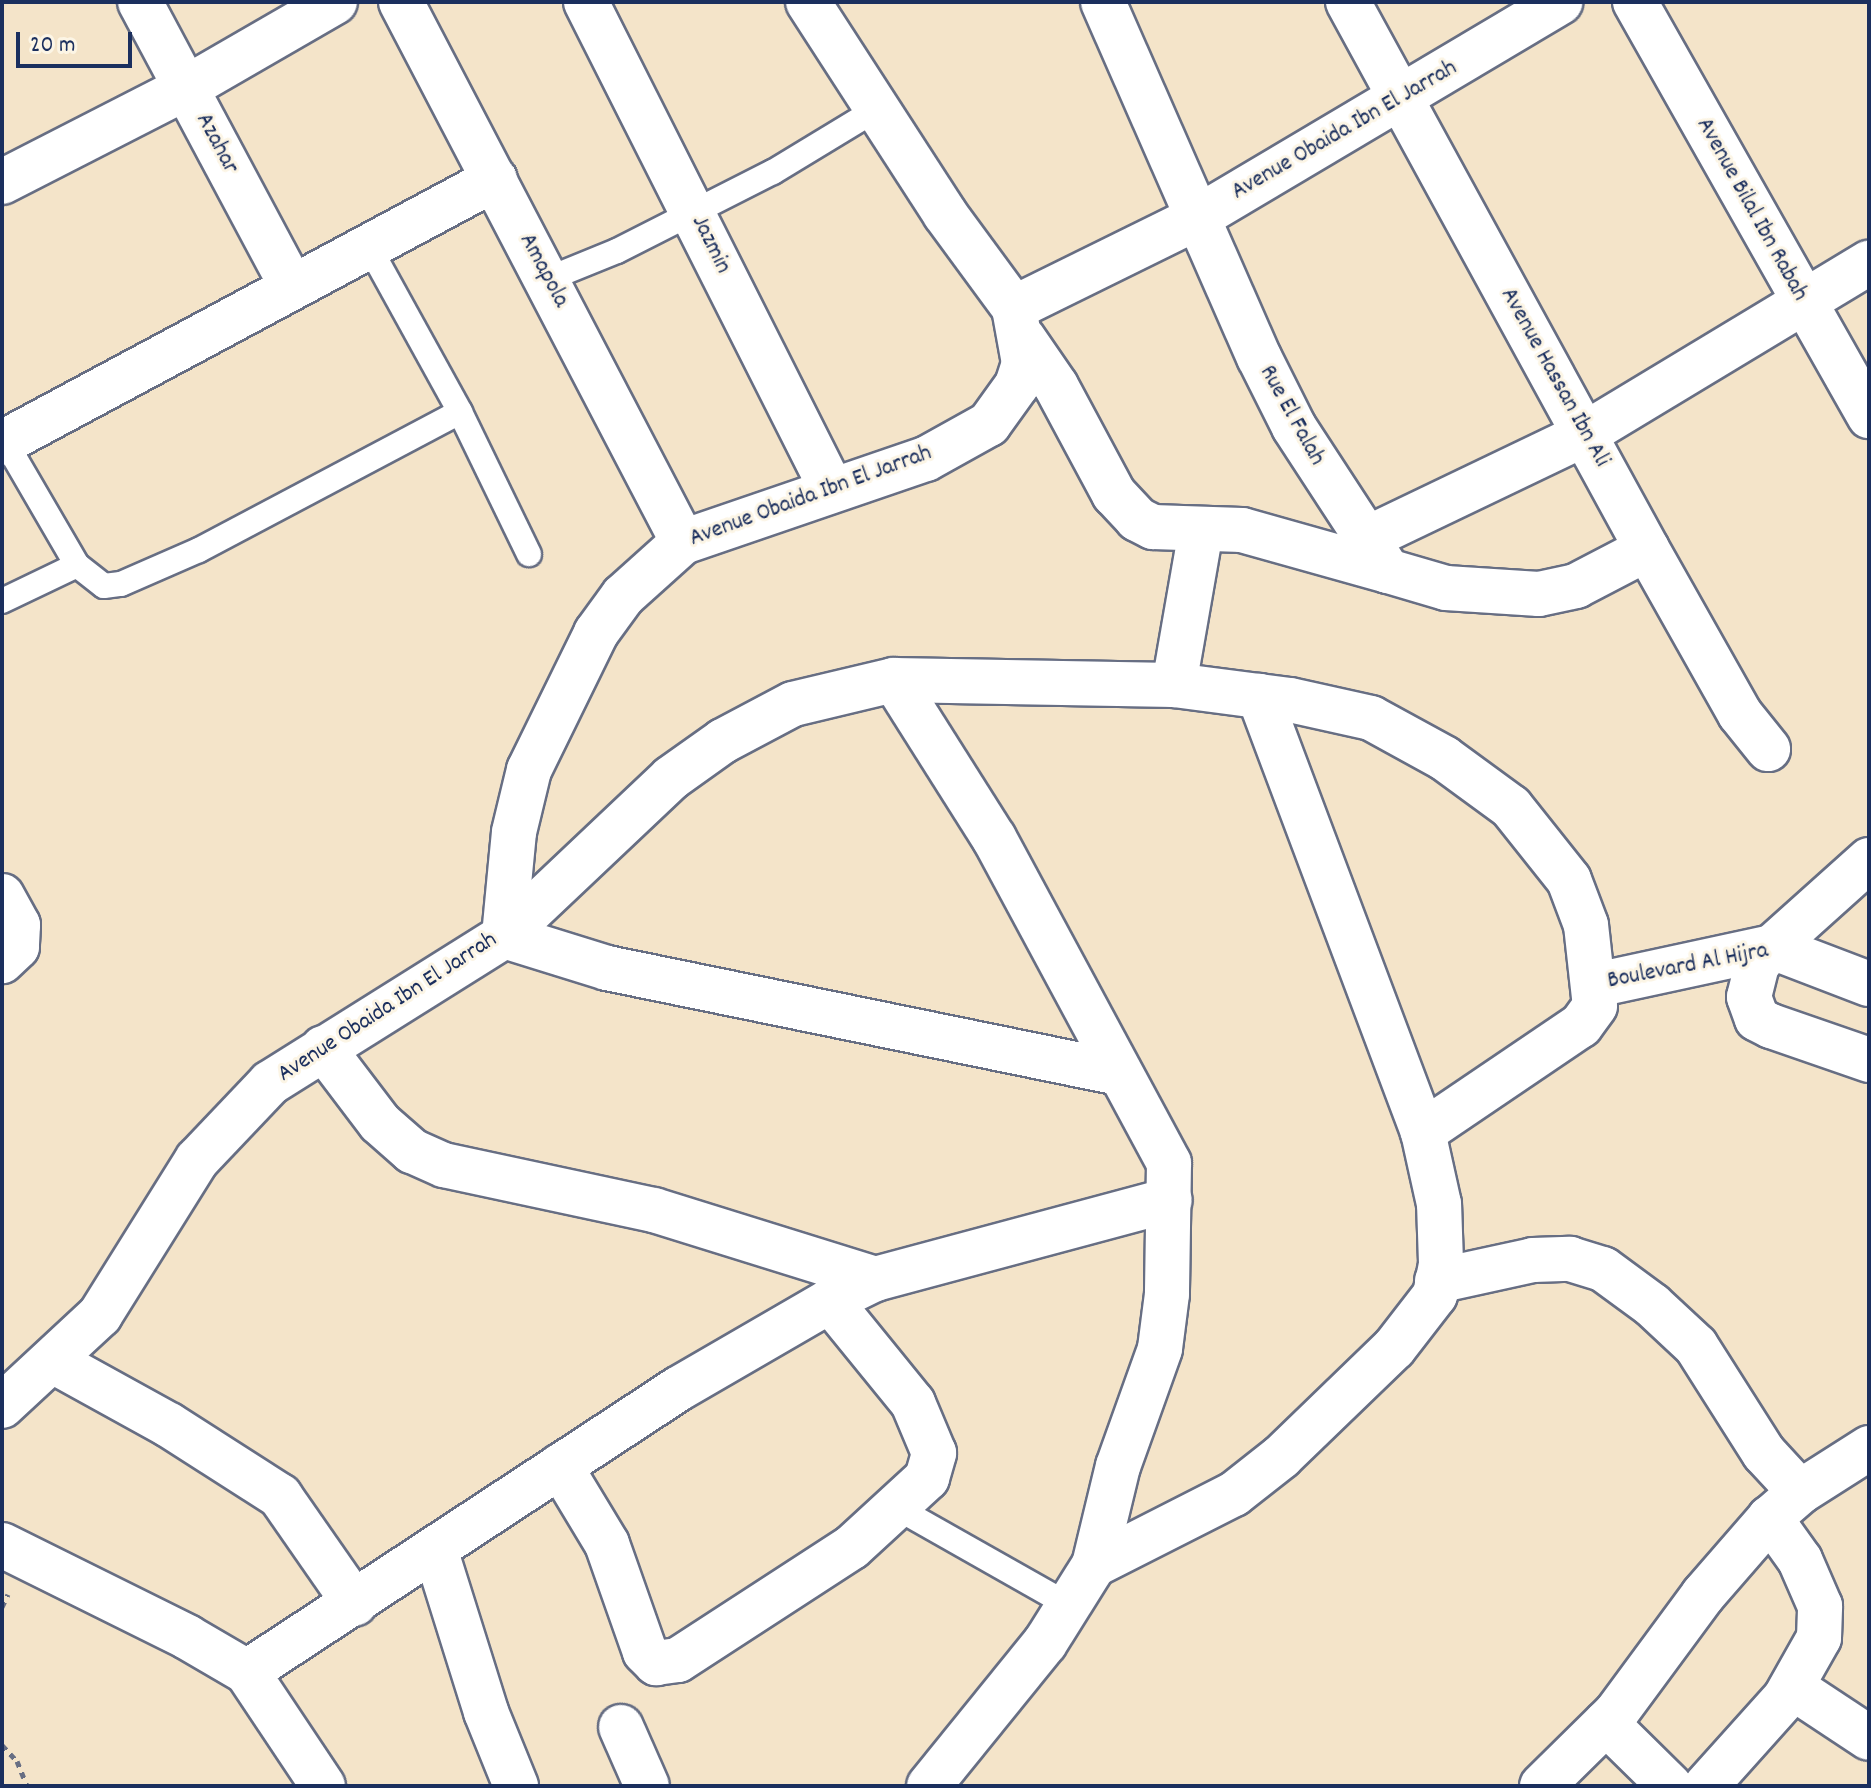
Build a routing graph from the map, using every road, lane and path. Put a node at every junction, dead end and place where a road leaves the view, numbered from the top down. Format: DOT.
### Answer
graph roads {
  1 [pos="140,2"];
  2 [pos="335,2"];
  3 [pos="401,2"];
  4 [pos="586,2"];
  5 [pos="808,2"];
  6 [pos="1103,2"];
  7 [pos="1348,2"];
  8 [pos="1561,2"];
  9 [pos="1635,2"];
  10 [pos="186,88"];
  11 [pos="1402,100"];
  12 [pos="877,109"];
  13 [pos="495,179"];
  14 [pos="2,182"];
  15 [pos="693,211"];
  16 [pos="1195,219"];
  17 [pos="368,245"];
  18 [pos="1869,263"];
  19 [pos="548,279"];
  20 [pos="292,287"];
  21 [pos="1804,304"];
  22 [pos="1019,323"];
  23 [pos="460,412"];
  24 [pos="1869,416"];
  25 [pos="1585,434"];
  26 [pos="4,443"];
  27 [pos="832,490"];
  28 [pos="1201,530"];
  29 [pos="683,542"];
  30 [pos="1647,549"];
  31 [pos="529,554"];
  32 [pos="1377,555"];
  33 [pos="77,565"];
  34 [pos="2,601"];
  35 [pos="894,680"];
  36 [pos="1174,685"];
  37 [pos="1259,696"];
  38 [pos="1768,749"];
  39 [pos="1869,860"];
  40 [pos="2,896"];
  41 [pos="504,936"];
  42 [pos="1772,947"];
  43 [pos="2,961"];
  44 [pos="1869,984"];
  45 [pos="1596,985"];
  46 [pos="323,1048"];
  47 [pos="1869,1060"];
  48 [pos="1119,1073"];
  49 [pos="1423,1132"];
  50 [pos="1170,1200"];
  51 [pos="875,1279"];
  52 [pos="1437,1281"];
  53 [pos="830,1301"];
  54 [pos="53,1361"];
  55 [pos="2,1406"];
  56 [pos="1869,1448"];
  57 [pos="560,1466"];
  58 [pos="1785,1505"];
  59 [pos="899,1509"];
  60 [pos="2,1545"];
  61 [pos="436,1552"];
  62 [pos="1094,1565"];
  63 [pos="355,1604"];
  64 [pos="1069,1605"];
  65 [pos="247,1672"];
  66 [pos="1792,1687"];
  67 [pos="1606,1723"];
  68 [pos="621,1727"];
  69 [pos="1869,1738"];
  70 [pos="2,1745"];
  71 [pos="1538,1781"];
  72 [pos="27,1786"];
  73 [pos="323,1786"];
  74 [pos="516,1786"];
  75 [pos="647,1786"];
  76 [pos="929,1786"];
  77 [pos="1670,1786"];
  78 [pos="1706,1786"];
  1 -- 10 [label="street, Azahar"];
  2 -- 10 [label="street"];
  3 -- 13 [label="street, Amapola"];
  4 -- 15 [label="street, Jazmin"];
  5 -- 12 [label="street"];
  6 -- 16 [label="street, Rue El Falah"];
  7 -- 11 [label="street, Avenue Hassan Ibn Ali"];
  8 -- 11 [label="street, Avenue Obaida Ibn El Jarrah"];
  9 -- 21 [label="street, Avenue Bilal Ibn Rabah"];
  10 -- 14 [label="street"];
  10 -- 20 [label="street, Azahar"];
  11 -- 16 [label="street, Avenue Obaida Ibn El Jarrah"];
  11 -- 25 [label="street, Avenue Hassan Ibn Ali"];
  12 -- 15 [label="lane"];
  12 -- 22 [label="street"];
  13 -- 17 [label="street"];
  13 -- 19 [label="street, Amapola"];
  15 -- 19 [label="lane"];
  15 -- 27 [label="street, Jazmin"];
  16 -- 22 [label="street, Avenue Obaida Ibn El Jarrah"];
  16 -- 32 [label="street, Rue El Falah"];
  17 -- 20 [label="street"];
  17 -- 23 [label="lane"];
  18 -- 21 [label="street"];
  19 -- 29 [label="street, Amapola"];
  20 -- 26 [label="street"];
  21 -- 24 [label="street, Avenue Bilal Ibn Rabah"];
  21 -- 25 [label="street"];
  22 -- 27 [label="street, Avenue Obaida Ibn El Jarrah"];
  22 -- 28 [label="street"];
  23 -- 31 [label="lane"];
  23 -- 33 [label="lane"];
  25 -- 30 [label="street, Avenue Hassan Ibn Ali"];
  25 -- 32 [label="street"];
  26 -- 33 [label="lane"];
  27 -- 29 [label="street, Avenue Obaida Ibn El Jarrah"];
  28 -- 32 [label="street"];
  28 -- 36 [label="street"];
  29 -- 41 [label="street, Avenue Obaida Ibn El Jarrah"];
  30 -- 32 [label="street"];
  30 -- 38 [label="street, Avenue Hassan Ibn Ali"];
  33 -- 34 [label="lane"];
  35 -- 36 [label="street"];
  35 -- 41 [label="street"];
  35 -- 48 [label="street"];
  36 -- 37 [label="street"];
  37 -- 45 [label="street"];
  37 -- 49 [label="street"];
  39 -- 42 [label="street"];
  40 -- 43 [label="street"];
  41 -- 46 [label="street, Avenue Obaida Ibn El Jarrah"];
  41 -- 48 [label="street"];
  42 -- 44 [label="street, Boulevard Al Hijra"];
  42 -- 45 [label="street, Boulevard Al Hijra"];
  42 -- 47 [label="street"];
  45 -- 49 [label="street"];
  46 -- 51 [label="street"];
  46 -- 54 [label="street, Avenue Obaida Ibn El Jarrah"];
  48 -- 50 [label="street"];
  49 -- 52 [label="street"];
  50 -- 51 [label="street"];
  50 -- 62 [label="street"];
  51 -- 53 [label="street"];
  52 -- 58 [label="street"];
  52 -- 62 [label="street"];
  53 -- 57 [label="street"];
  53 -- 59 [label="street"];
  54 -- 55 [label="street, Avenue Obaida Ibn El Jarrah"];
  54 -- 63 [label="street"];
  56 -- 58 [label="street"];
  57 -- 59 [label="street"];
  57 -- 61 [label="street"];
  58 -- 66 [label="street"];
  58 -- 67 [label="street"];
  59 -- 64 [label="lane"];
  60 -- 65 [label="street"];
  61 -- 63 [label="street"];
  61 -- 74 [label="street"];
  62 -- 64 [label="street"];
  63 -- 65 [label="street"];
  64 -- 76 [label="street"];
  65 -- 73 [label="street"];
  66 -- 69 [label="street"];
  66 -- 78 [label="street"];
  67 -- 71 [label="street"];
  67 -- 77 [label="street"];
  68 -- 75 [label="street"];
  70 -- 72 [label="path"];
}
